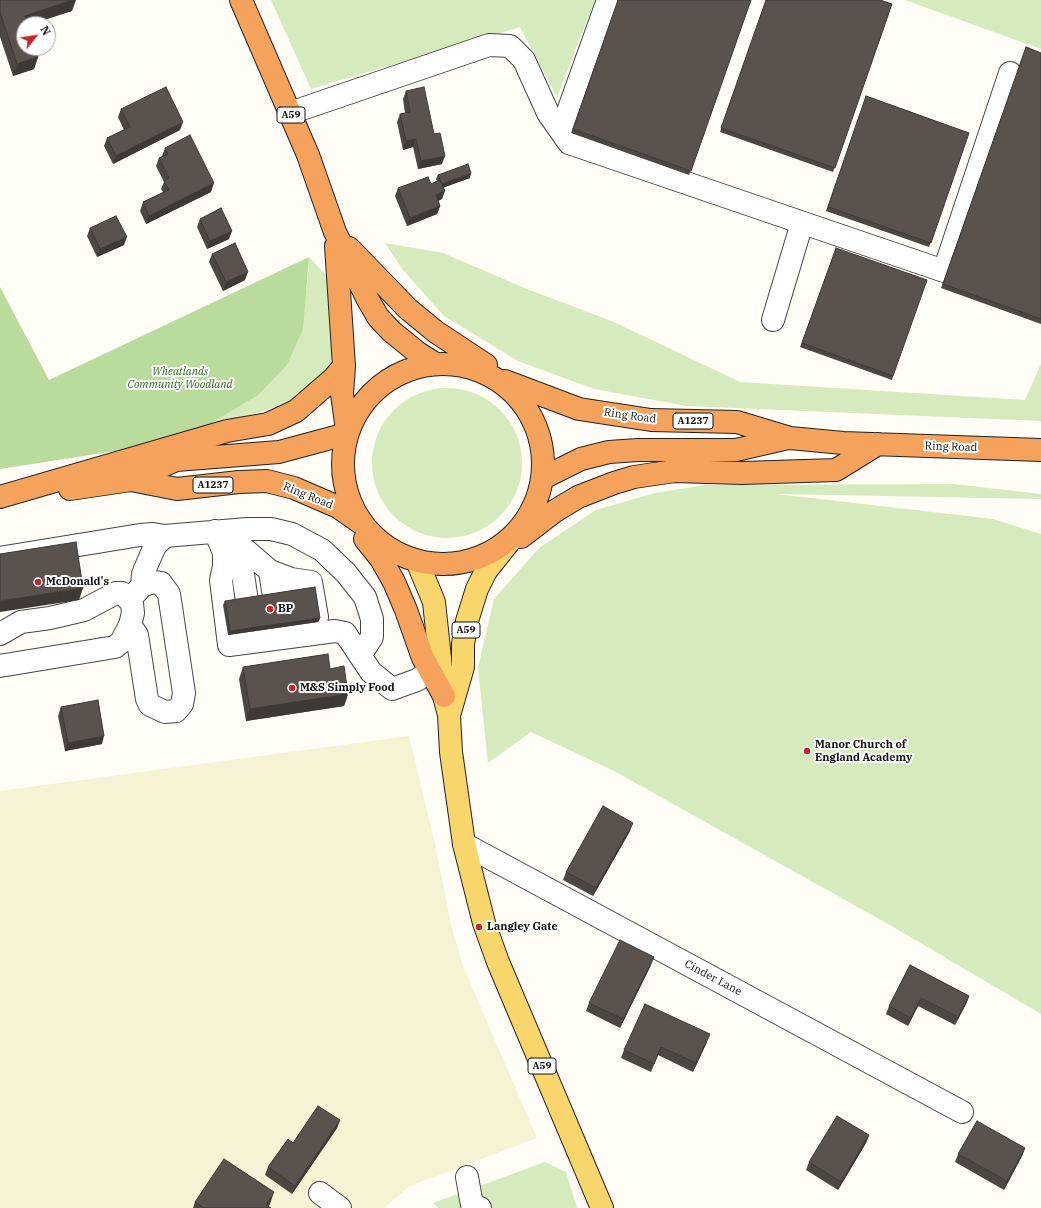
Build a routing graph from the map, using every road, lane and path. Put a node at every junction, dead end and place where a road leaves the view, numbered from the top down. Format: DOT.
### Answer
graph roads {
  1 [pos="241,0"];
  2 [pos="608,0"];
  3 [pos="1010,73"];
  4 [pos="290,113"];
  5 [pos="560,131"];
  6 [pos="802,223"];
  7 [pos="335,232"];
  8 [pos="773,320"];
  9 [pos="434,363"];
  10 [pos="344,366"];
  11 [pos="497,378"];
  12 [pos="524,388"];
  13 [pos="346,432"];
  14 [pos="790,438"];
  15 [pos="878,444"];
  16 [pos="1041,450"];
  17 [pos="543,478"];
  18 [pos="131,480"];
  19 [pos="0,498"];
  20 [pos="354,519"];
  21 [pos="216,531"];
  22 [pos="165,536"];
  23 [pos="112,540"];
  24 [pos="507,544"];
  25 [pos="151,554"];
  26 [pos="0,558"];
  27 [pos="417,561"];
  28 [pos="270,571"];
  29 [pos="136,593"];
  30 [pos="169,594"];
  31 [pos="130,625"];
  32 [pos="0,634"];
  33 [pos="300,635"];
  34 [pos="361,654"];
  35 [pos="0,666"];
  36 [pos="435,668"];
  37 [pos="446,706"];
  38 [pos="464,844"];
  39 [pos="962,1112"];
  40 [pos="466,1178"];
  41 [pos="320,1193"];
  42 [pos="340,1208"];
  43 [pos="480,1208"];
  44 [pos="602,1208"];
  1 -- 4 [label="highway, A59"];
  2 -- 5 [label="lane"];
  3 -- 6 [label="lane"];
  4 -- 5 [label="lane"];
  4 -- 7 [label="highway, A59"];
  5 -- 6 [label="lane"];
  6 -- 8 [label="lane"];
  7 -- 9 [label="highway, A59"];
  7 -- 10 [label="highway, A59"];
  7 -- 12 [label="highway"];
  9 -- 11 [label="highway"];
  9 -- 13 [label="highway"];
  10 -- 13 [label="highway, A59"];
  10 -- 19 [label="highway"];
  11 -- 12 [label="highway, Ring Road / A1237"];
  11 -- 17 [label="highway"];
  12 -- 14 [label="highway, Ring Road / A1237"];
  13 -- 18 [label="highway, Ring Road / A1237"];
  13 -- 20 [label="highway"];
  14 -- 15 [label="highway, Ring Road / A1237"];
  14 -- 17 [label="highway, Ring Road / A1237"];
  15 -- 16 [label="highway, Ring Road / A1237"];
  15 -- 24 [label="highway"];
  17 -- 24 [label="highway"];
  18 -- 19 [label="highway, Ring Road / A1237"];
  18 -- 20 [label="highway, Ring Road / A1237"];
  20 -- 27 [label="highway"];
  20 -- 36 [label="highway"];
  21 -- 22 [label="lane"];
  21 -- 28 [label="lane"];
  21 -- 33 [label="lane"];
  21 -- 34 [label="lane"];
  22 -- 23 [label="lane"];
  22 -- 25 [label="lane"];
  23 -- 25 [label="lane"];
  23 -- 26 [label="lane"];
  24 -- 27 [label="highway"];
  24 -- 37 [label="main road, A59"];
  25 -- 29 [label="lane"];
  25 -- 30 [label="lane"];
  27 -- 36 [label="main road, A59"];
  28 -- 33 [label="lane"];
  28 -- 33 [label="lane"];
  29 -- 30 [label="lane"];
  29 -- 31 [label="lane"];
  29 -- 32 [label="lane"];
  30 -- 31 [label="lane"];
  31 -- 35 [label="lane"];
  33 -- 34 [label="lane"];
  34 -- 36 [label="lane"];
  36 -- 37 [label="highway"];
  37 -- 38 [label="main road, A59"];
  38 -- 39 [label="lane, Cinder Lane"];
  38 -- 44 [label="main road, A59"];
  40 -- 43 [label="lane"];
  41 -- 42 [label="lane"];
}
